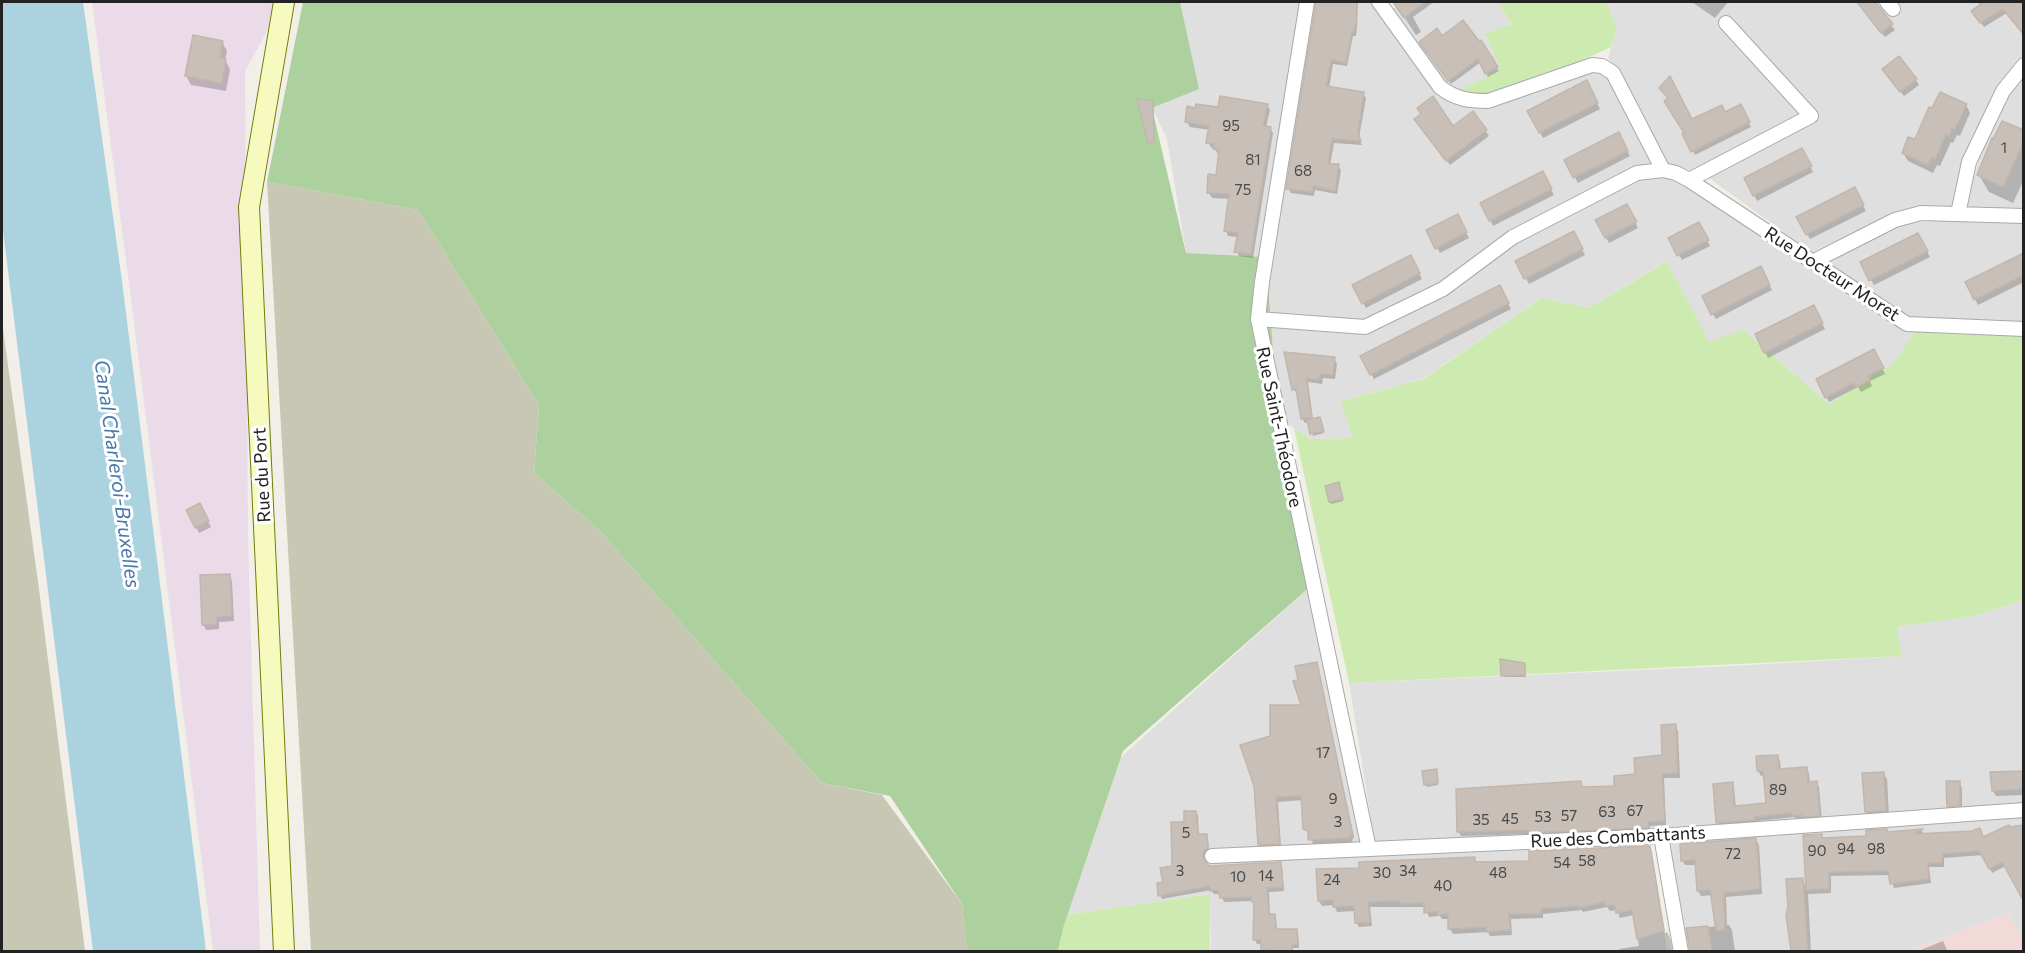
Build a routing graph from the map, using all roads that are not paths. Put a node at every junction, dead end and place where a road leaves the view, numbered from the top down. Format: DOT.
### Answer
graph roads {
  1 [pos="284,2"];
  2 [pos="1307,2"];
  3 [pos="1379,2"];
  4 [pos="1726,23"];
  5 [pos="2024,65"];
  6 [pos="1663,170"];
  7 [pos="1689,180"];
  8 [pos="1958,214"];
  9 [pos="2024,216"];
  10 [pos="1812,262"];
  11 [pos="1258,319"];
  12 [pos="2024,329"];
  13 [pos="2024,810"];
  14 [pos="1661,836"];
  15 [pos="1369,849"];
  16 [pos="1212,856"];
  17 [pos="284,951"];
  18 [pos="1681,951"];
  1 -- 17 [label="main road, Rue du Port"];
  2 -- 11 [label="street, Rue Saint-Théodore"];
  3 -- 6 [label="street"];
  4 -- 7 [label="street"];
  5 -- 8 [label="street"];
  6 -- 7 [label="street, Rue Docteur Moret"];
  6 -- 11 [label="street"];
  7 -- 10 [label="street, Rue Docteur Moret"];
  8 -- 9 [label="street"];
  8 -- 10 [label="street"];
  10 -- 12 [label="street, Rue Docteur Moret"];
  11 -- 15 [label="street, Rue Saint-Théodore"];
  13 -- 14 [label="street, Rue des Combattants"];
  14 -- 15 [label="street, Rue des Combattants"];
  14 -- 18 [label="street"];
  15 -- 16 [label="street, Rue des Combattants"];
}
